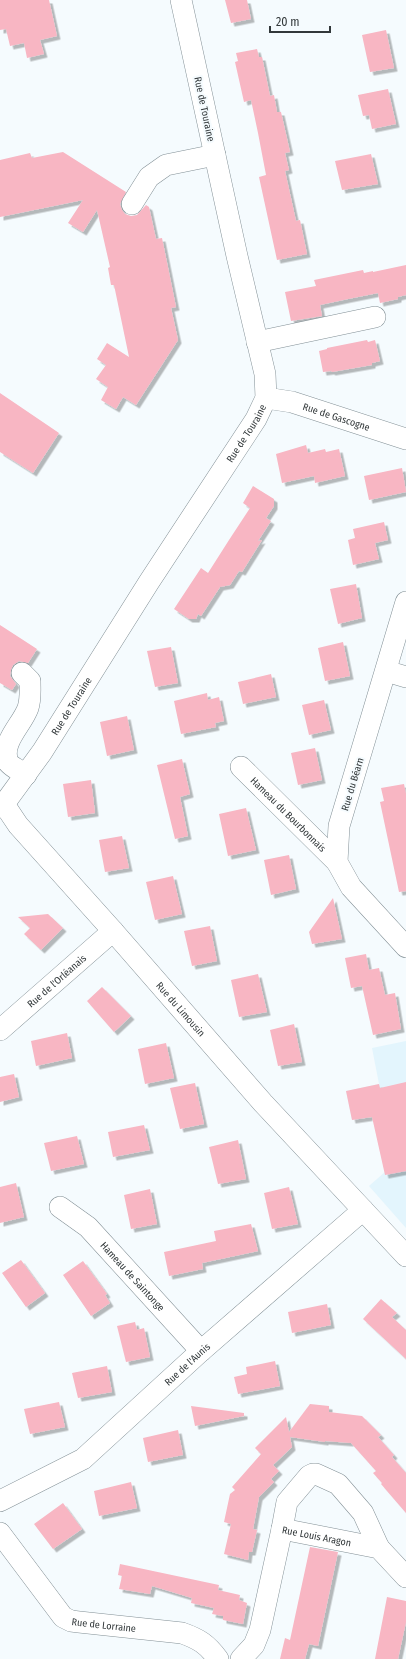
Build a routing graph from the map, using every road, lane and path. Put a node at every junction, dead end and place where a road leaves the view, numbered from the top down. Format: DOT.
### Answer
graph roads {
  1 [pos="181,0"];
  2 [pos="215,155"];
  3 [pos="132,204"];
  4 [pos="375,317"];
  5 [pos="258,342"];
  6 [pos="266,398"];
  7 [pos="406,439"];
  8 [pos="406,602"];
  9 [pos="386,671"];
  10 [pos="22,673"];
  11 [pos="406,677"];
  12 [pos="240,767"];
  13 [pos="26,775"];
  14 [pos="2,806"];
  15 [pos="337,862"];
  16 [pos="113,931"];
  17 [pos="406,947"];
  18 [pos="0,1030"];
  19 [pos="60,1207"];
  20 [pos="363,1210"];
  21 [pos="406,1256"];
  22 [pos="201,1351"];
  23 [pos="0,1501"];
  24 [pos="282,1528"];
  25 [pos="0,1533"];
  26 [pos="379,1548"];
  27 [pos="406,1577"];
  28 [pos="218,1659"];
  29 [pos="241,1659"];
  1 -- 2 [label="street, Rue de Touraine"];
  2 -- 3 [label="street"];
  2 -- 5 [label="street, Rue de Touraine"];
  4 -- 5 [label="street"];
  5 -- 6 [label="street, Rue de Touraine"];
  6 -- 7 [label="street, Rue de Gascogne"];
  6 -- 13 [label="street, Rue de Touraine"];
  8 -- 9 [label="street, Rue du Béarn"];
  9 -- 11 [label="street"];
  9 -- 15 [label="street, Rue du Béarn"];
  10 -- 13 [label="street"];
  12 -- 15 [label="street, Hameau du Bourbonnais"];
  13 -- 14 [label="street, Rue de Touraine"];
  14 -- 16 [label="street, Rue du Limousin"];
  15 -- 17 [label="street"];
  16 -- 18 [label="street, Rue de l'Orléanais"];
  16 -- 20 [label="street, Rue du Limousin"];
  19 -- 22 [label="street, Hameau de Saintonge"];
  20 -- 21 [label="street, Rue du Limousin"];
  20 -- 22 [label="street, Rue de l'Aunis"];
  22 -- 23 [label="street, Rue de l'Aunis"];
  24 -- 26 [label="street, Rue Louis Aragon"];
  24 -- 26 [label="street"];
  24 -- 29 [label="street, Rue Louis Aragon"];
  25 -- 28 [label="street, Rue de Lorraine"];
  26 -- 27 [label="street"];
}
